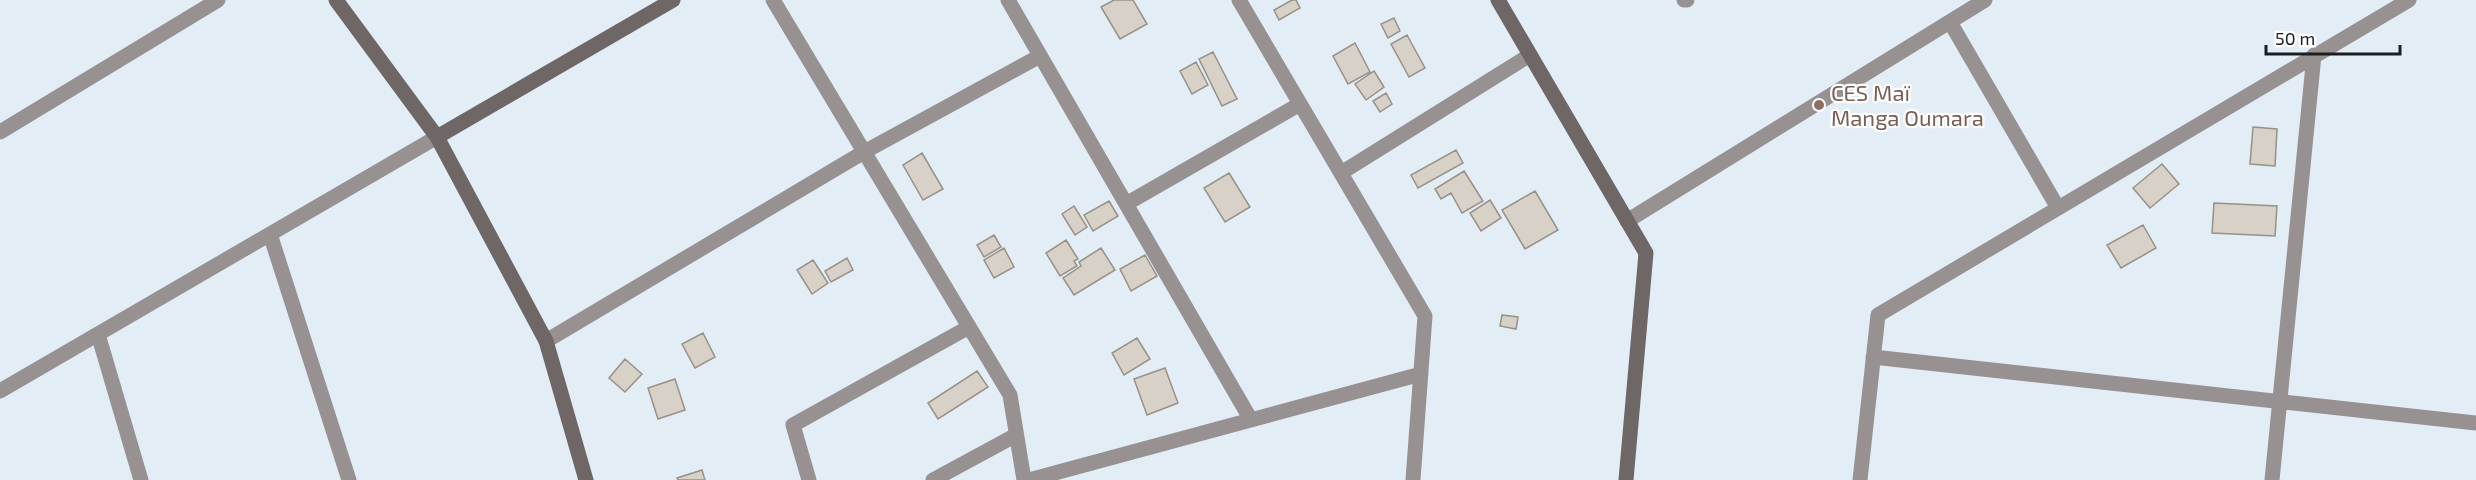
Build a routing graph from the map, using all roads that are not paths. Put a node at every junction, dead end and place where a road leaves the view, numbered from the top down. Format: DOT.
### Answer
graph roads {
  1 [pos="218,0"];
  2 [pos="336,0"];
  3 [pos="673,0"];
  4 [pos="773,0"];
  5 [pos="1008,0"];
  6 [pos="1239,0"];
  7 [pos="1498,0"];
  8 [pos="1985,0"];
  9 [pos="2409,0"];
  10 [pos="1950,22"];
  11 [pos="2314,55"];
  12 [pos="1040,56"];
  13 [pos="1530,56"];
  14 [pos="1300,104"];
  15 [pos="0,132"];
  16 [pos="437,137"];
  17 [pos="864,152"];
  18 [pos="1341,173"];
  19 [pos="1126,204"];
  20 [pos="2058,208"];
  21 [pos="1627,221"];
  22 [pos="270,234"];
  23 [pos="969,327"];
  24 [pos="98,334"];
  25 [pos="546,341"];
  26 [pos="1873,357"];
  27 [pos="1421,374"];
  28 [pos="0,391"];
  29 [pos="2280,401"];
  30 [pos="1251,420"];
  31 [pos="2476,423"];
  32 [pos="1016,435"];
  33 [pos="141,480"];
  34 [pos="349,480"];
  35 [pos="586,480"];
  36 [pos="809,480"];
  37 [pos="933,480"];
  38 [pos="1024,480"];
  39 [pos="1029,480"];
  40 [pos="1413,480"];
  41 [pos="1626,480"];
  42 [pos="1860,480"];
  43 [pos="2272,480"];
  1 -- 15 [label="street"];
  2 -- 16 [label="street"];
  3 -- 16 [label="street"];
  4 -- 17 [label="street"];
  5 -- 12 [label="street"];
  6 -- 14 [label="street"];
  7 -- 13 [label="street"];
  8 -- 10 [label="street"];
  9 -- 11 [label="street"];
  10 -- 20 [label="street"];
  10 -- 21 [label="street"];
  11 -- 20 [label="street"];
  11 -- 29 [label="street"];
  12 -- 17 [label="street"];
  12 -- 19 [label="street"];
  13 -- 18 [label="street"];
  13 -- 21 [label="street"];
  14 -- 18 [label="street"];
  14 -- 19 [label="street"];
  16 -- 22 [label="street"];
  16 -- 25 [label="street"];
  17 -- 23 [label="street"];
  17 -- 25 [label="street"];
  18 -- 27 [label="street"];
  19 -- 30 [label="street"];
  20 -- 26 [label="street"];
  21 -- 41 [label="street"];
  22 -- 24 [label="street"];
  22 -- 34 [label="street"];
  23 -- 32 [label="street"];
  23 -- 36 [label="street"];
  24 -- 28 [label="street"];
  24 -- 33 [label="street"];
  25 -- 35 [label="street"];
  26 -- 29 [label="street"];
  26 -- 42 [label="street"];
  27 -- 30 [label="street"];
  27 -- 40 [label="street"];
  29 -- 31 [label="street"];
  29 -- 43 [label="street"];
  30 -- 39 [label="street"];
  32 -- 37 [label="street"];
  32 -- 38 [label="street"];
}
